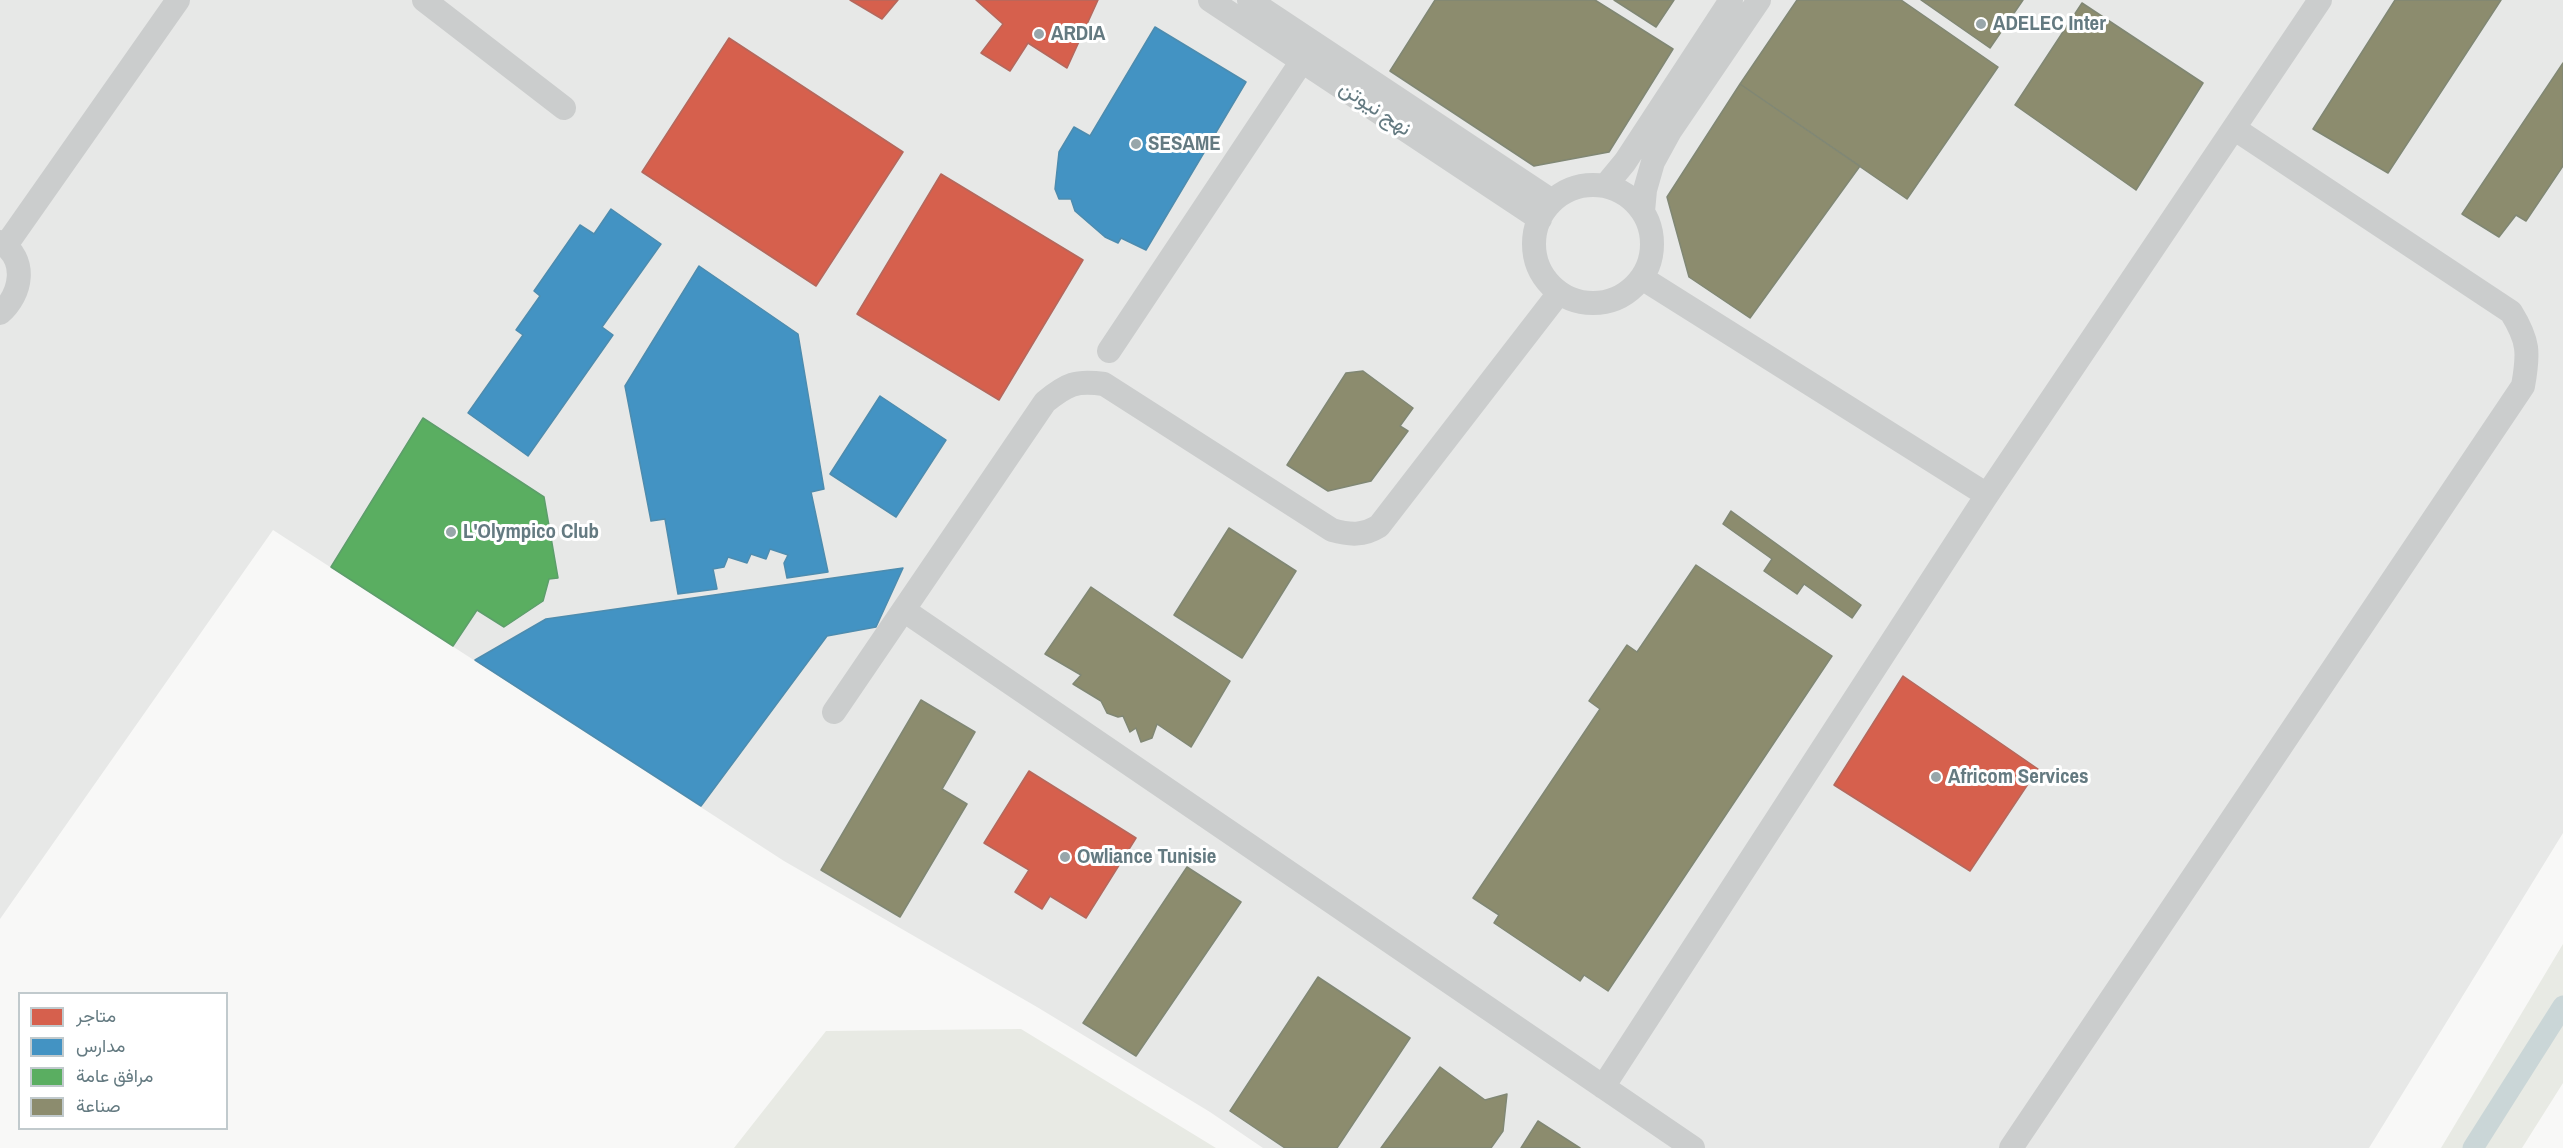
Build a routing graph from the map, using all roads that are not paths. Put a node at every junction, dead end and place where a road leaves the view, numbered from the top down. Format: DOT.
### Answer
graph roads {
  1 [pos="178,0"];
  2 [pos="424,0"];
  3 [pos="1210,0"];
  4 [pos="1249,0"];
  5 [pos="1731,0"];
  6 [pos="1759,0"];
  7 [pos="2320,0"];
  8 [pos="1302,61"];
  9 [pos="564,108"];
  10 [pos="2235,129"];
  11 [pos="1606,185"];
  12 [pos="1546,210"];
  13 [pos="1643,212"];
  14 [pos="3,244"];
  15 [pos="1642,278"];
  16 [pos="1559,293"];
  17 [pos="0,313"];
  18 [pos="1109,351"];
  19 [pos="1987,495"];
  20 [pos="905,611"];
  21 [pos="834,712"];
  22 [pos="1603,1087"];
  23 [pos="1693,1148"];
  24 [pos="2011,1148"];
  1 -- 14 [label="street"];
  2 -- 9 [label="street"];
  3 -- 8 [label="street, نهج نيوتن"];
  4 -- 12 [label="street, نهج نيوتن"];
  5 -- 11 [label="street"];
  6 -- 13 [label="street"];
  7 -- 10 [label="street"];
  8 -- 12 [label="street, نهج نيوتن"];
  8 -- 18 [label="street"];
  10 -- 19 [label="street"];
  10 -- 24 [label="street"];
  11 -- 12 [label="street"];
  11 -- 13 [label="street"];
  12 -- 16 [label="street"];
  13 -- 15 [label="street"];
  14 -- 17 [label="street"];
  15 -- 16 [label="street"];
  15 -- 19 [label="street"];
  16 -- 20 [label="street"];
  19 -- 22 [label="street"];
  20 -- 21 [label="street"];
  20 -- 22 [label="street"];
  22 -- 23 [label="street"];
}
